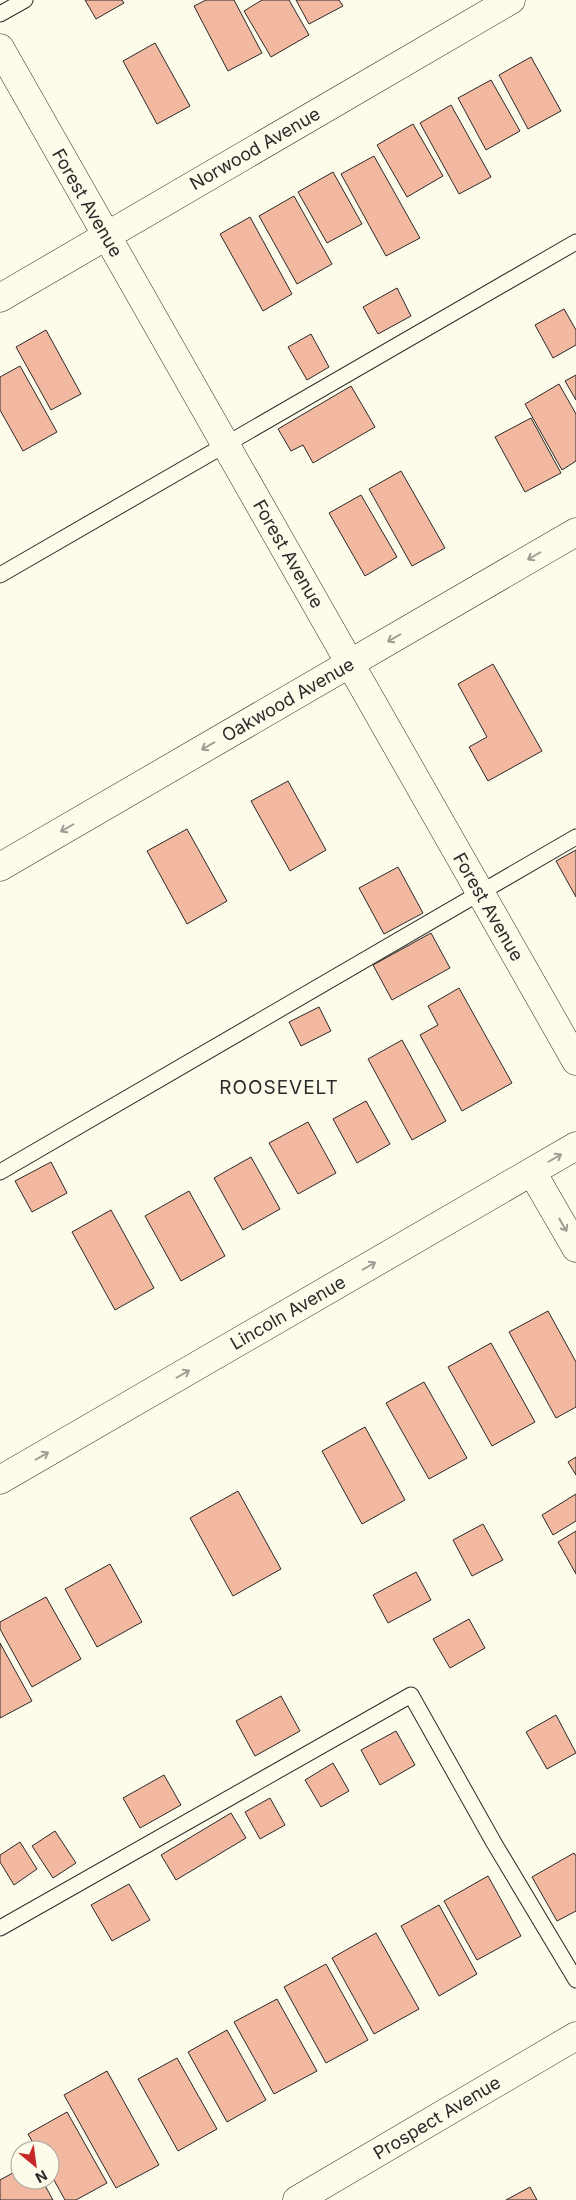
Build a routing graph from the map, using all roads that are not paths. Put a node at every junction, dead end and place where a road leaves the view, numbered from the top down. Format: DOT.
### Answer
graph roads {
  1 [pos="25,0"];
  2 [pos="511,0"];
  3 [pos="0,14"];
  4 [pos="0,48"];
  5 [pos="106,236"];
  6 [pos="576,242"];
  7 [pos="0,298"];
  8 [pos="225,444"];
  9 [pos="576,532"];
  10 [pos="0,575"];
  11 [pos="351,663"];
  12 [pos="576,837"];
  13 [pos="0,866"];
  14 [pos="480,892"];
  15 [pos="576,1061"];
  16 [pos="576,1146"];
  17 [pos="0,1172"];
  18 [pos="532,1172"];
  19 [pos="576,1248"];
  20 [pos="0,1480"];
  21 [pos="0,1928"];
  22 [pos="576,1980"];
  23 [pos="576,2036"];
  24 [pos="298,2200"];
  1 -- 3 [label="lane"];
  2 -- 5 [label="street, Norwood Avenue"];
  4 -- 5 [label="street, Forest Avenue"];
  5 -- 7 [label="street, Norwood Avenue"];
  5 -- 8 [label="street, Forest Avenue"];
  6 -- 8 [label="lane"];
  8 -- 10 [label="lane"];
  8 -- 11 [label="street, Forest Avenue"];
  9 -- 11 [label="street, Oakwood Avenue, one-way"];
  11 -- 13 [label="street, Oakwood Avenue, one-way"];
  11 -- 14 [label="street, Forest Avenue"];
  12 -- 14 [label="lane"];
  14 -- 15 [label="street, Forest Avenue"];
  14 -- 17 [label="lane"];
  18 -- 16 [label="street, Lincoln Avenue, one-way"];
  18 -- 19 [label="street, one-way"];
  20 -- 18 [label="street, Lincoln Avenue, one-way"];
  21 -- 22 [label="lane"];
  23 -- 24 [label="street, Prospect Avenue"];
}
